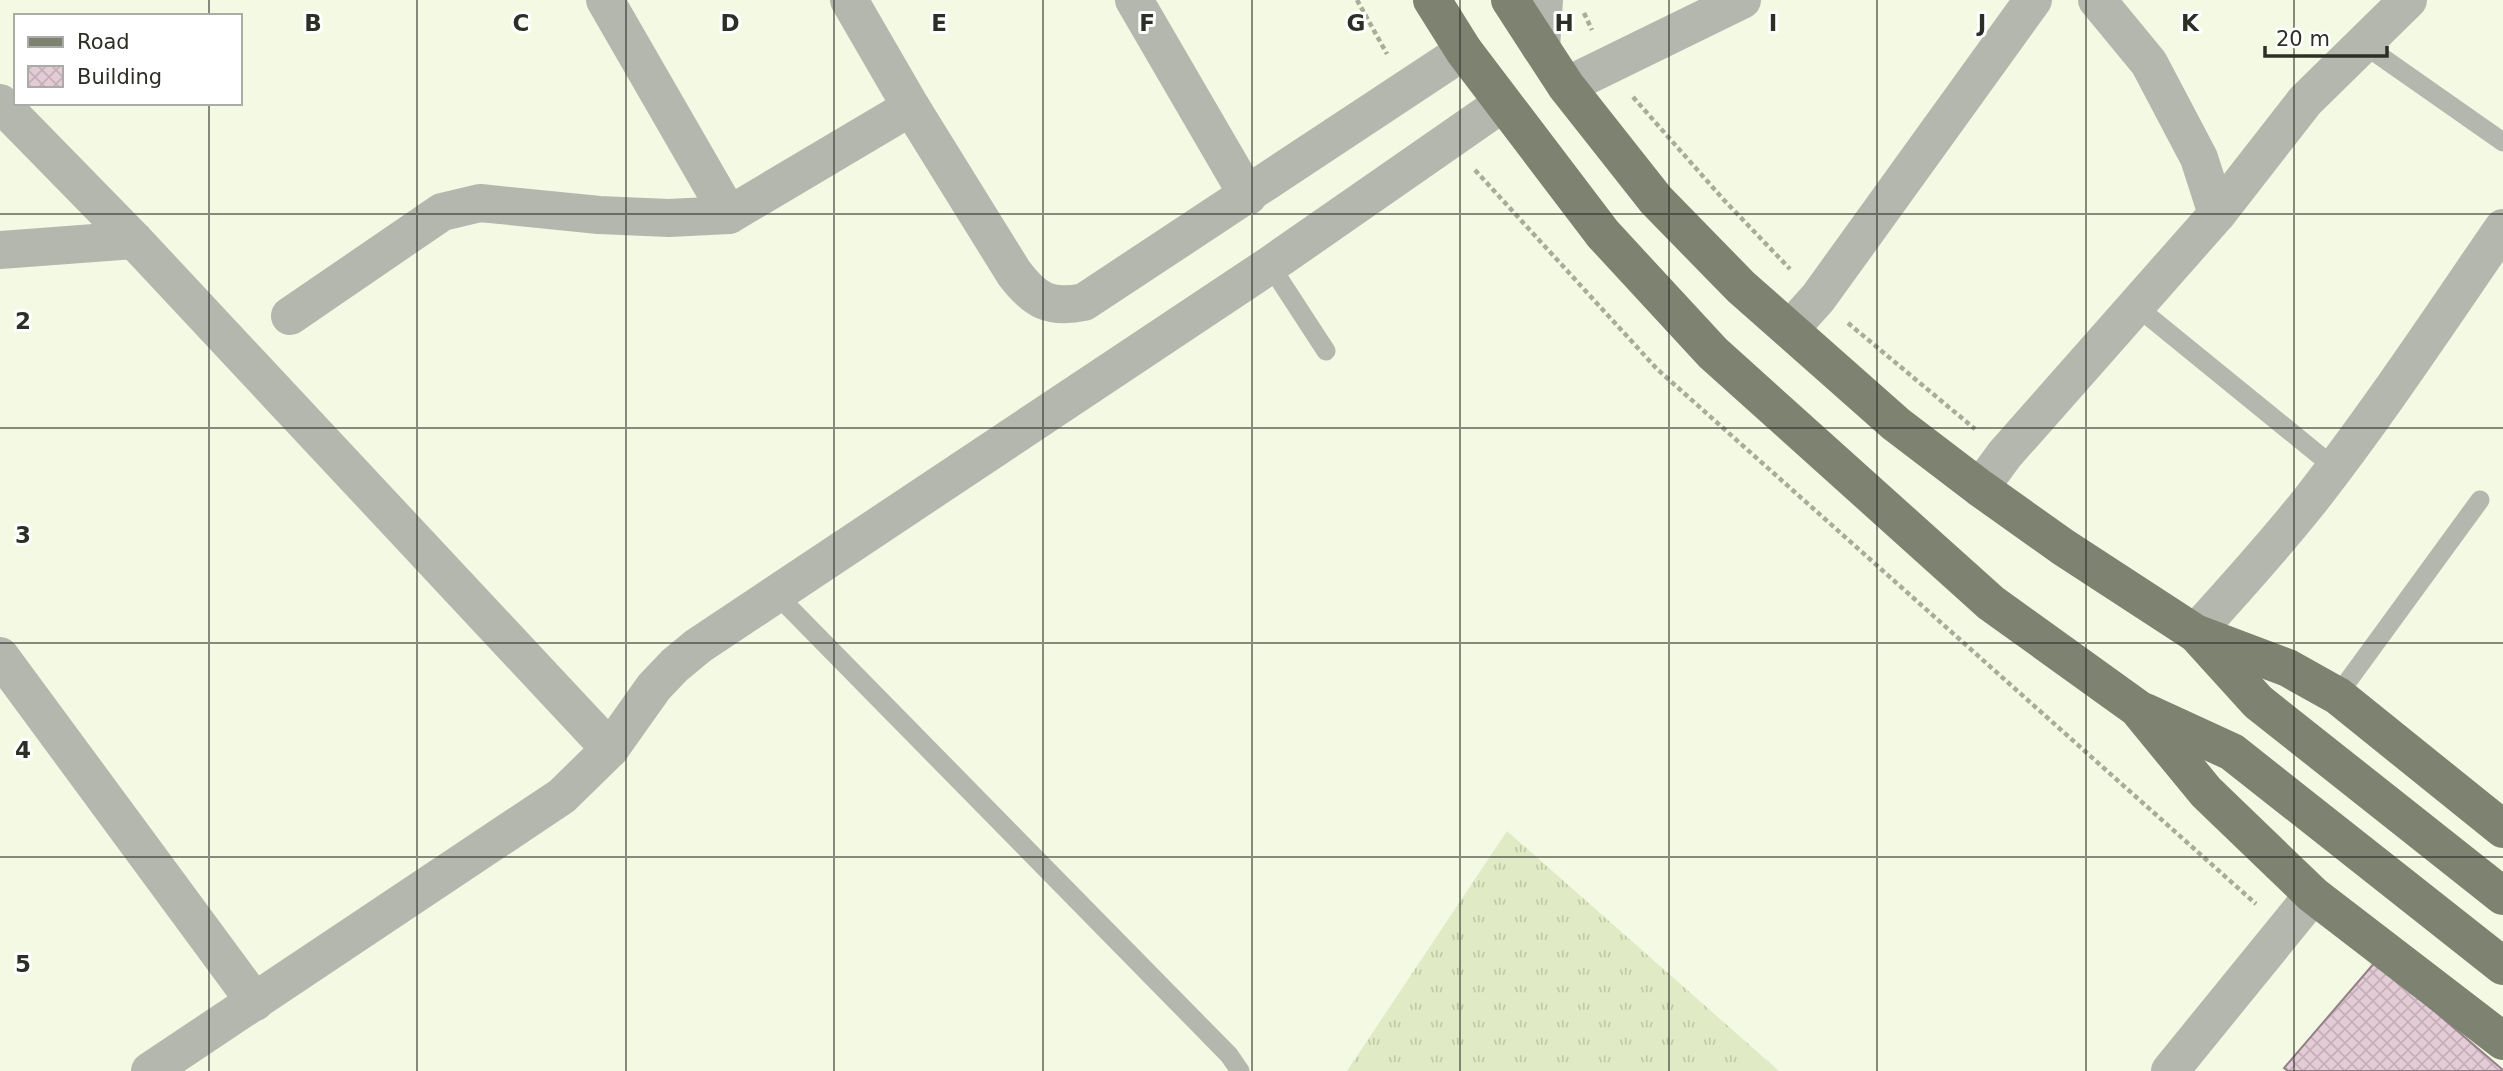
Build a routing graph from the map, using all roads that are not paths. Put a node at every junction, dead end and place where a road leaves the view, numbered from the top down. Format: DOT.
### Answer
graph roads {
  1 [pos="604,0"];
  2 [pos="849,0"];
  3 [pos="1134,0"];
  4 [pos="1432,0"];
  5 [pos="1510,0"];
  6 [pos="1544,0"];
  7 [pos="1742,0"];
  8 [pos="2033,0"];
  9 [pos="2097,0"];
  10 [pos="2408,0"];
  11 [pos="2363,44"];
  12 [pos="1541,48"];
  13 [pos="1464,51"];
  14 [pos="1566,86"];
  15 [pos="0,103"];
  16 [pos="1503,103"];
  17 [pos="911,107"];
  18 [pos="2503,142"];
  19 [pos="1248,196"];
  20 [pos="2217,214"];
  21 [pos="729,215"];
  22 [pos="2503,228"];
  23 [pos="134,240"];
  24 [pos="0,250"];
  25 [pos="1270,265"];
  26 [pos="2136,306"];
  27 [pos="290,316"];
  28 [pos="1790,329"];
  29 [pos="1326,351"];
  30 [pos="2335,468"];
  31 [pos="1980,488"];
  32 [pos="2480,500"];
  33 [pos="776,594"];
  34 [pos="2195,632"];
  35 [pos="0,656"];
  36 [pos="2337,696"];
  37 [pos="2137,708"];
  38 [pos="610,749"];
  39 [pos="2503,829"];
  40 [pos="2313,895"];
  41 [pos="2503,896"];
  42 [pos="2503,965"];
  43 [pos="255,1002"];
  44 [pos="2503,1041"];
  45 [pos="2181,1067"];
  46 [pos="150,1071"];
  47 [pos="1240,1071"];
  1 -- 21 [label="street"];
  2 -- 17 [label="street"];
  3 -- 19 [label="street"];
  4 -- 13 [label="main road"];
  5 -- 12 [label="main road"];
  6 -- 12 [label="street"];
  7 -- 14 [label="street"];
  8 -- 28 [label="street"];
  9 -- 20 [label="street"];
  10 -- 11 [label="street"];
  11 -- 18 [label="lane"];
  11 -- 20 [label="street"];
  12 -- 14 [label="main road"];
  13 -- 16 [label="main road"];
  13 -- 19 [label="street"];
  14 -- 28 [label="main road"];
  15 -- 23 [label="street"];
  16 -- 25 [label="street"];
  16 -- 37 [label="main road"];
  17 -- 19 [label="street"];
  17 -- 21 [label="street"];
  20 -- 26 [label="street"];
  21 -- 27 [label="street"];
  22 -- 30 [label="street"];
  23 -- 24 [label="street"];
  23 -- 38 [label="street"];
  25 -- 29 [label="lane"];
  25 -- 33 [label="street"];
  26 -- 30 [label="lane"];
  26 -- 31 [label="street"];
  28 -- 31 [label="main road"];
  30 -- 34 [label="street"];
  31 -- 34 [label="main road"];
  32 -- 36 [label="lane"];
  33 -- 38 [label="street"];
  33 -- 47 [label="lane"];
  34 -- 36 [label="main road"];
  34 -- 41 [label="main road"];
  35 -- 43 [label="street"];
  36 -- 39 [label="main road"];
  37 -- 40 [label="main road"];
  37 -- 42 [label="main road"];
  38 -- 43 [label="street"];
  40 -- 44 [label="main road"];
  40 -- 45 [label="street"];
  43 -- 46 [label="street"];
}
